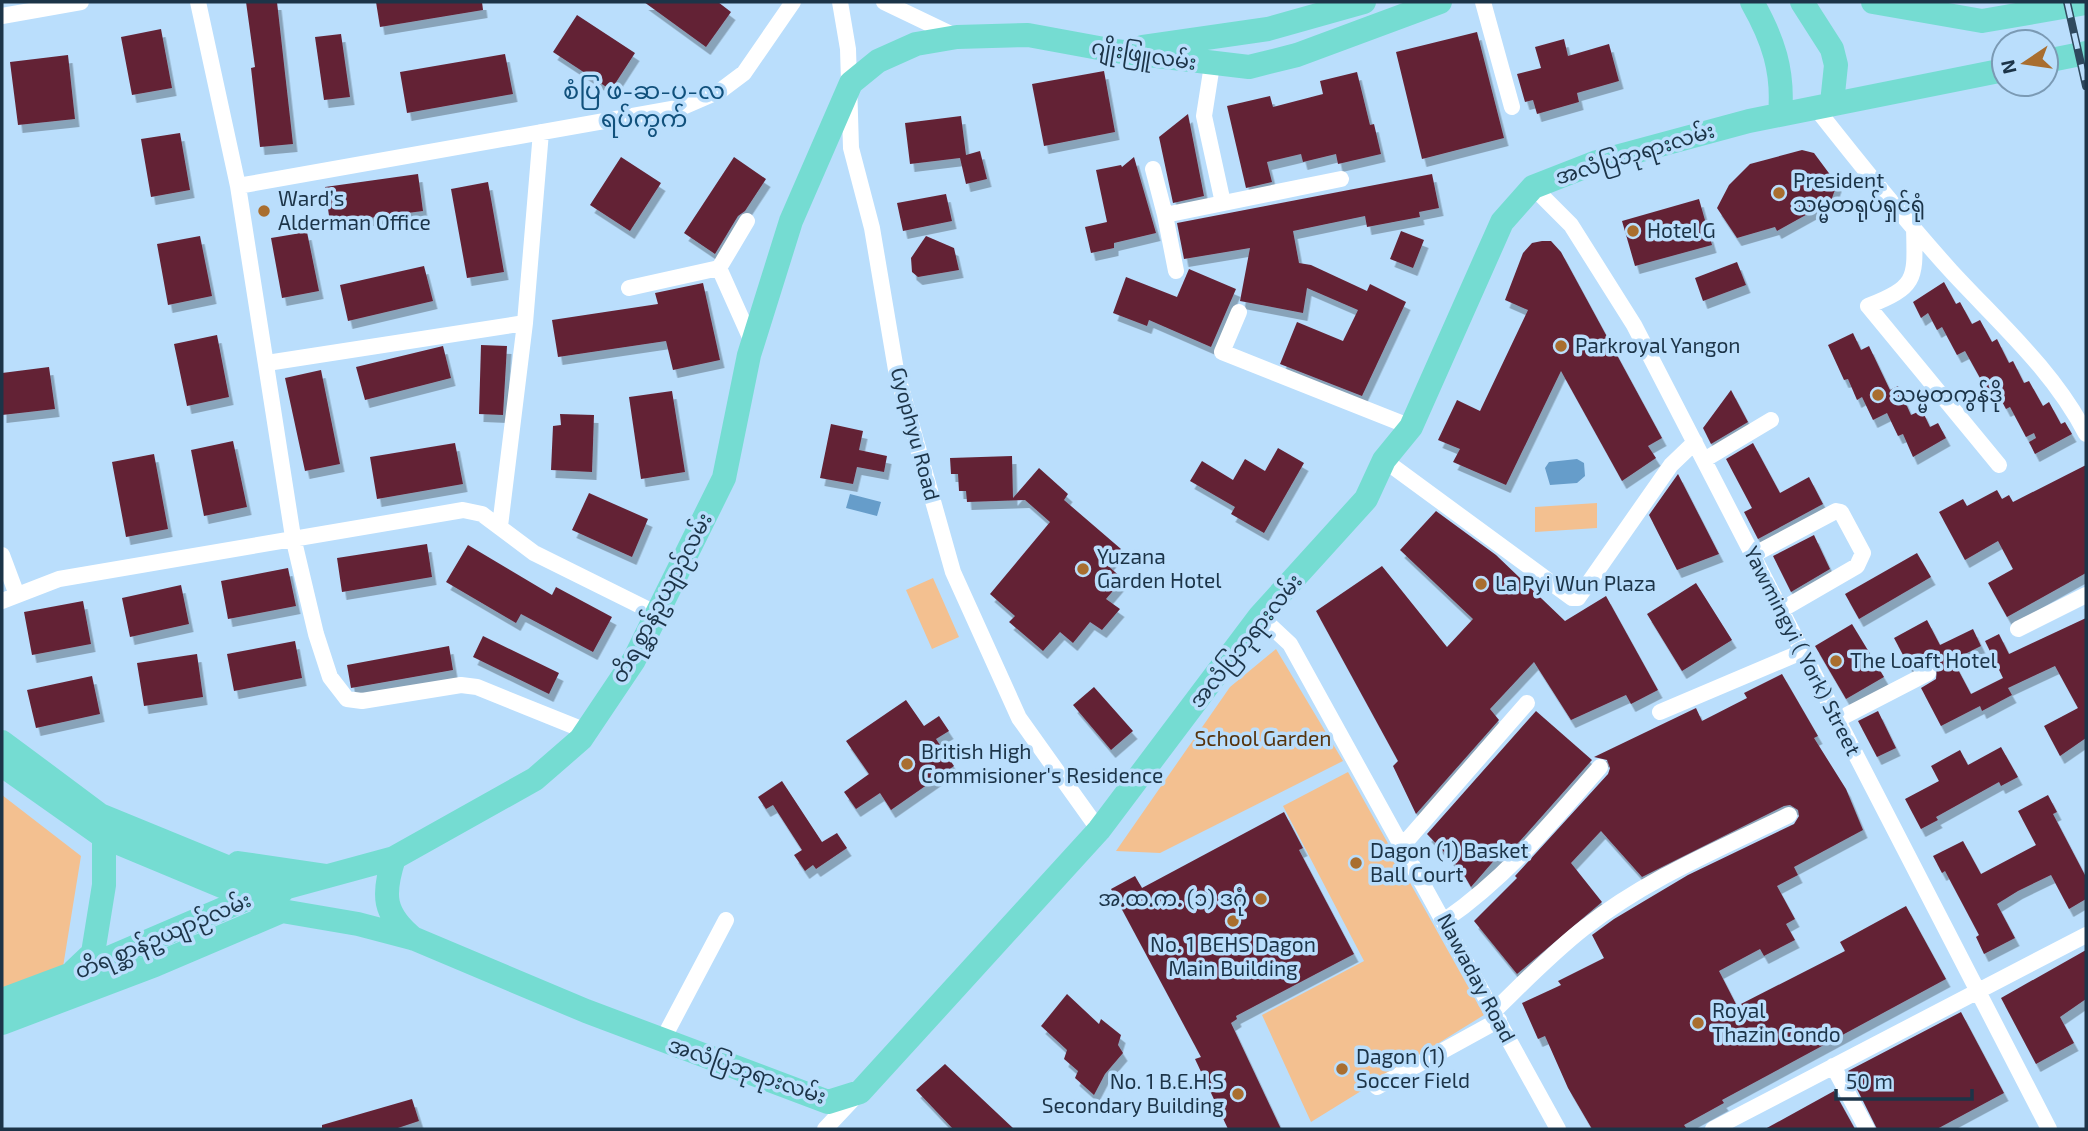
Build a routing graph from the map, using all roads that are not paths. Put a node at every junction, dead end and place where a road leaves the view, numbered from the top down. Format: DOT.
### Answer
graph roads {
  1 [pos="81,2"];
  2 [pos="198,2"];
  3 [pos="793,2"];
  4 [pos="840,2"];
  5 [pos="884,2"];
  6 [pos="1364,2"];
  7 [pos="1440,2"];
  8 [pos="1483,2"];
  9 [pos="1752,2"];
  10 [pos="1802,2"];
  11 [pos="1873,2"];
  12 [pos="2086,3"];
  13 [pos="2,16"];
  14 [pos="957,37"];
  15 [pos="1115,51"];
  16 [pos="2086,53"];
  17 [pos="2060,58"];
  18 [pos="1212,65"];
  19 [pos="1990,72"];
  20 [pos="851,83"];
  21 [pos="1823,105"];
  22 [pos="1512,107"];
  23 [pos="1780,114"];
  24 [pos="541,132"];
  25 [pos="1153,169"];
  26 [pos="1341,179"];
  27 [pos="238,186"];
  28 [pos="1533,187"];
  29 [pos="1223,202"];
  30 [pos="1166,215"];
  31 [pos="747,220"];
  32 [pos="1914,226"];
  33 [pos="719,268"];
  34 [pos="1176,271"];
  35 [pos="629,288"];
  36 [pos="1240,312"];
  37 [pos="524,323"];
  38 [pos="753,344"];
  39 [pos="267,363"];
  40 [pos="1770,420"];
  41 [pos="1411,427"];
  42 [pos="2086,434"];
  43 [pos="1695,442"];
  44 [pos="1384,460"];
  45 [pos="1704,460"];
  46 [pos="1999,465"];
  47 [pos="500,526"];
  48 [pos="293,537"];
  49 [pos="2,555"];
  50 [pos="1753,555"];
  51 [pos="2086,595"];
  52 [pos="9,598"];
  53 [pos="1781,610"];
  54 [pos="657,614"];
  55 [pos="1260,616"];
  56 [pos="2018,629"];
  57 [pos="1804,651"];
  58 [pos="1928,673"];
  59 [pos="1527,704"];
  60 [pos="1660,712"];
  61 [pos="1837,720"];
  62 [pos="586,731"];
  63 [pos="2,741"];
  64 [pos="2,765"];
  65 [pos="1600,768"];
  66 [pos="1789,815"];
  67 [pos="1099,830"];
  68 [pos="104,837"];
  69 [pos="1403,845"];
  70 [pos="394,858"];
  71 [pos="200,859"];
  72 [pos="331,877"];
  73 [pos="251,897"];
  74 [pos="283,901"];
  75 [pos="726,920"];
  76 [pos="1445,920"];
  77 [pos="2086,934"];
  78 [pos="415,939"];
  79 [pos="69,975"];
  80 [pos="1976,990"];
  81 [pos="2,1000"];
  82 [pos="1496,1016"];
  83 [pos="2,1023"];
  84 [pos="662,1041"];
  85 [pos="1833,1066"];
  86 [pos="1377,1087"];
  87 [pos="860,1092"];
  88 [pos="825,1129"];
  89 [pos="1558,1129"];
  90 [pos="1713,1129"];
  91 [pos="1867,1129"];
  92 [pos="2049,1129"];
  1 -- 13 [label="street"];
  2 -- 27 [label="street"];
  3 -- 24 [label="street"];
  4 -- 20 [label="street, Gyophyu Road"];
  5 -- 14 [label="street"];
  6 -- 15 [label="main road"];
  7 -- 18 [label="main road, ဂျိုးဖြူလမ်း"];
  8 -- 22 [label="street"];
  9 -- 23 [label="main road"];
  10 -- 21 [label="main road"];
  11 -- 12 [label="main road"];
  14 -- 15 [label="main road, ဂျိုးဖြူလမ်း"];
  14 -- 20 [label="main road, ဂျိုးဖြူလမ်း"];
  15 -- 18 [label="main road, ဂျိုးဖြူလမ်း"];
  16 -- 17 [label="main road"];
  18 -- 29 [label="street"];
  19 -- 21 [label="main road, အလံပြဘုရားလမ်း"];
  20 -- 38 [label="main road, တိရစ္ဆာန်ဥယျာဉ်လမ်း"];
  20 -- 67 [label="street, Gyophyu Road"];
  21 -- 23 [label="main road, အလံပြဘုရားလမ်း"];
  21 -- 32 [label="street"];
  23 -- 28 [label="main road, အလံပြဘုရားလမ်း"];
  24 -- 27 [label="street"];
  24 -- 37 [label="street"];
  25 -- 30 [label="street"];
  26 -- 29 [label="street"];
  27 -- 39 [label="street"];
  28 -- 41 [label="main road, အလံပြဘုရားလမ်း"];
  28 -- 43 [label="street, Yawmingyi ( York) Street"];
  29 -- 30 [label="street"];
  30 -- 34 [label="street"];
  31 -- 33 [label="street"];
  32 -- 42 [label="street"];
  32 -- 46 [label="street"];
  33 -- 35 [label="street"];
  33 -- 38 [label="street"];
  36 -- 41 [label="street"];
  37 -- 39 [label="street"];
  37 -- 47 [label="street"];
  38 -- 54 [label="main road, တိရစ္ဆာန်ဥယျာဉ်လမ်း"];
  39 -- 48 [label="street"];
  40 -- 45 [label="street"];
  41 -- 44 [label="main road, အလံပြဘုရားလမ်း"];
  43 -- 44 [label="street"];
  43 -- 45 [label="street, Yawmingyi ( York) Street"];
  44 -- 55 [label="main road, အလံပြဘုရားလမ်း"];
  45 -- 50 [label="street, Yawmingyi ( York) Street"];
  47 -- 48 [label="street"];
  47 -- 54 [label="street"];
  48 -- 52 [label="street"];
  48 -- 62 [label="street"];
  49 -- 52 [label="street"];
  50 -- 53 [label="street, Yawmingyi ( York) Street"];
  50 -- 53 [label="street"];
  51 -- 56 [label="street"];
  53 -- 57 [label="street, Yawmingyi ( York) Street"];
  54 -- 62 [label="main road, တိရစ္ဆာန်ဥယျာဉ်လမ်း"];
  55 -- 67 [label="main road, အလံပြဘုရားလမ်း"];
  55 -- 69 [label="street, Nawaday Road"];
  57 -- 60 [label="street"];
  57 -- 61 [label="street, Yawmingyi ( York) Street"];
  58 -- 61 [label="street"];
  59 -- 69 [label="street"];
  61 -- 80 [label="street, Yawmingyi ( York) Street"];
  62 -- 70 [label="main road, တိရစ္ဆာန်ဥယျာဉ်လမ်း"];
  63 -- 71 [label="main road"];
  64 -- 68 [label="main road"];
  65 -- 76 [label="street"];
  66 -- 82 [label="street"];
  67 -- 87 [label="main road, အလံပြဘုရားလမ်း"];
  68 -- 73 [label="main road"];
  68 -- 79 [label="main road"];
  69 -- 76 [label="street, Nawaday Road"];
  70 -- 72 [label="main road, တိရစ္ဆာန်ဥယျာဉ်လမ်း"];
  70 -- 78 [label="main road"];
  71 -- 72 [label="main road"];
  71 -- 74 [label="main road"];
  72 -- 74 [label="main road, တိရစ္ဆာန်ဥယျာဉ်လမ်း"];
  73 -- 74 [label="main road, တိရစ္ဆာန်ဥယျာဉ်လမ်း"];
  73 -- 79 [label="main road, တိရစ္ဆာန်ဥယျာဉ်လမ်း"];
  74 -- 78 [label="main road, အလံပြဘုရားလမ်း"];
  74 -- 83 [label="main road, တိရစ္ဆာန်ဥယျာဉ်လမ်း"];
  75 -- 84 [label="street"];
  76 -- 82 [label="street, Nawaday Road"];
  77 -- 80 [label="street"];
  78 -- 84 [label="main road, အလံပြဘုရားလမ်း"];
  79 -- 81 [label="main road, တိရစ္ဆာန်ဥယျာဉ်လမ်း"];
  80 -- 85 [label="street"];
  80 -- 92 [label="street, Yawmingyi ( York) Street"];
  82 -- 86 [label="street"];
  82 -- 89 [label="street, Nawaday Road"];
  84 -- 87 [label="main road, အလံပြဘုရားလမ်း"];
  85 -- 90 [label="street"];
  85 -- 91 [label="street"];
  87 -- 88 [label="street"];
}
